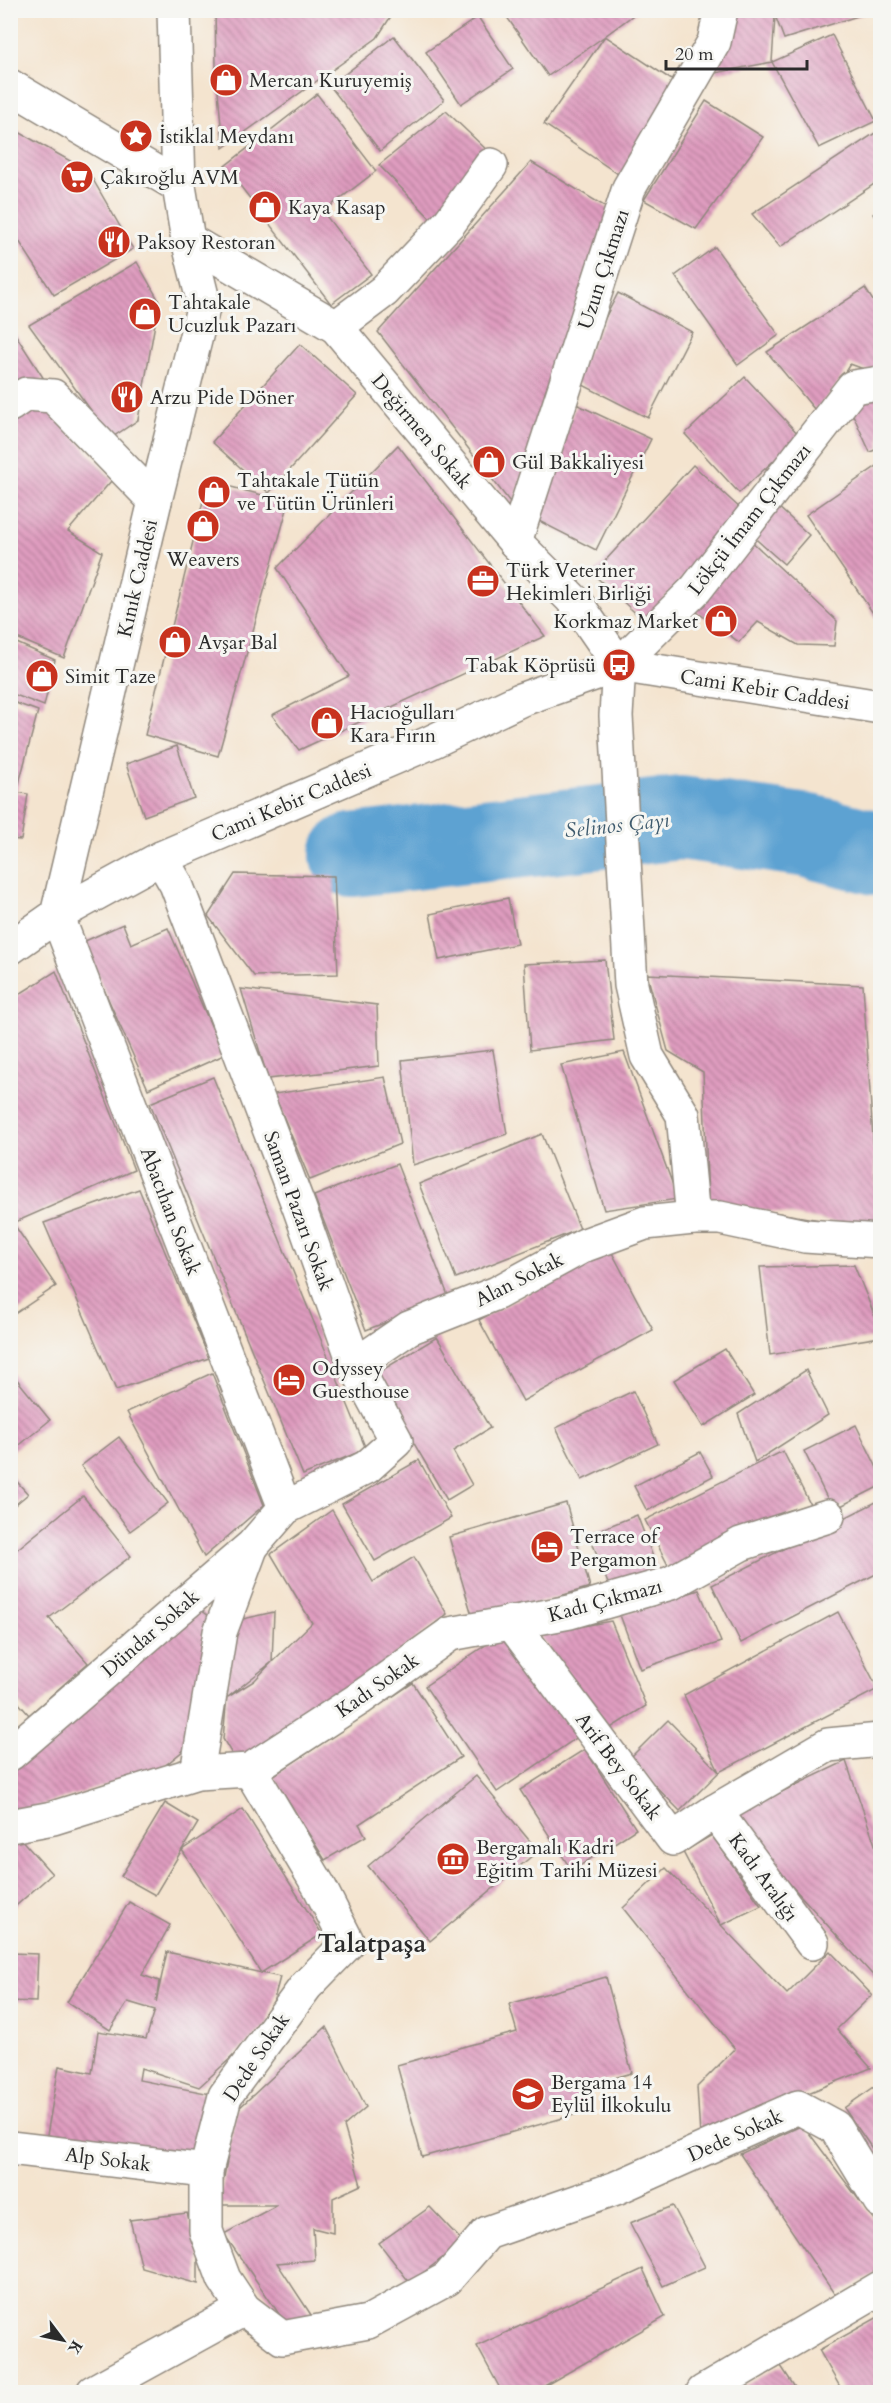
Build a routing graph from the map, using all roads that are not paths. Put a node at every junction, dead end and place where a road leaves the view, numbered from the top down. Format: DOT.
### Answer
graph roads {
  1 [pos="174,10"];
  2 [pos="721,10"];
  3 [pos="10,86"];
  4 [pos="491,165"];
  5 [pos="178,186"];
  6 [pos="188,240"];
  7 [pos="336,327"];
  8 [pos="880,382"];
  9 [pos="10,405"];
  10 [pos="155,501"];
  11 [pos="515,542"];
  12 [pos="619,665"];
  13 [pos="880,707"];
  14 [pos="161,858"];
  15 [pos="57,915"];
  16 [pos="10,948"];
  17 [pos="693,1218"];
  18 [pos="880,1241"];
  19 [pos="355,1365"];
  20 [pos="285,1508"];
  21 [pos="828,1516"];
  22 [pos="252,1546"];
  23 [pos="512,1622"];
  24 [pos="880,1740"];
  25 [pos="10,1754"];
  26 [pos="250,1770"];
  27 [pos="197,1773"];
  28 [pos="715,1811"];
  29 [pos="10,1826"];
  30 [pos="812,1943"];
  31 [pos="10,2148"];
  32 [pos="206,2171"];
  33 [pos="880,2201"];
  34 [pos="880,2288"];
  35 [pos="244,2309"];
  36 [pos="93,2392"];
  37 [pos="703,2392"];
  1 -- 5 [label="street, Kınık Caddesi"];
  2 -- 11 [label="street, Uzun Çıkmazı"];
  3 -- 5 [label="street"];
  4 -- 7 [label="street"];
  5 -- 6 [label="street, Kınık Caddesi"];
  6 -- 7 [label="street, Değirmen Sokak"];
  6 -- 10 [label="street, Kınık Caddesi"];
  7 -- 11 [label="street, Değirmen Sokak"];
  8 -- 12 [label="street, Lökçü İmam Çıkmazı"];
  9 -- 10 [label="street"];
  10 -- 15 [label="street, Kınık Caddesi"];
  11 -- 12 [label="street, Değirmen Sokak"];
  12 -- 13 [label="street, Cami Kebir Caddesi"];
  12 -- 14 [label="street, Cami Kebir Caddesi"];
  12 -- 17 [label="street"];
  14 -- 15 [label="street, Cami Kebir Caddesi"];
  14 -- 19 [label="street, Saman Pazarı Sokak"];
  15 -- 16 [label="street"];
  15 -- 20 [label="street, Abacıhan Sokak"];
  17 -- 18 [label="street, Alan Sokak"];
  17 -- 19 [label="street, Alan Sokak"];
  19 -- 20 [label="street, Saman Pazarı Sokak"];
  20 -- 22 [label="street, Dündar Sokak"];
  21 -- 23 [label="street, Kadı Çıkmazı"];
  22 -- 25 [label="street, Dündar Sokak"];
  22 -- 27 [label="street"];
  23 -- 26 [label="street, Kadı Sokak"];
  23 -- 28 [label="street, Arif Bey Sokak"];
  24 -- 28 [label="street, Arif Bey Sokak"];
  26 -- 27 [label="street"];
  26 -- 32 [label="street, Dede Sokak"];
  27 -- 29 [label="street"];
  28 -- 30 [label="street, Kadı Aralığı"];
  31 -- 32 [label="street, Alp Sokak"];
  32 -- 35 [label="street, Dede Sokak"];
  33 -- 35 [label="street, Dede Sokak"];
  34 -- 37 [label="street"];
  35 -- 36 [label="street"];
}
